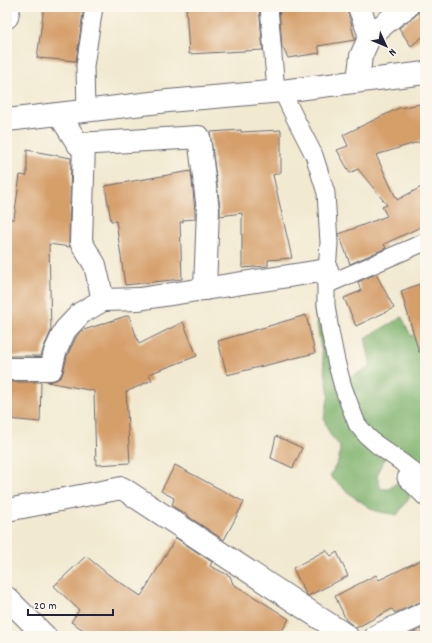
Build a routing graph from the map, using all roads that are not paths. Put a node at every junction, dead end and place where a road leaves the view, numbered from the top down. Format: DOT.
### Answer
graph roads {
  1 [pos="9,7"];
  2 [pos="94,7"];
  3 [pos="269,7"];
  4 [pos="359,7"];
  5 [pos="407,7"];
  6 [pos="7,17"];
  7 [pos="370,36"];
  8 [pos="425,73"];
  9 [pos="358,81"];
  10 [pos="279,91"];
  11 [pos="86,111"];
  12 [pos="59,114"];
  13 [pos="7,120"];
  14 [pos="84,144"];
  15 [pos="425,242"];
  16 [pos="326,278"];
  17 [pos="205,289"];
  18 [pos="103,300"];
  19 [pos="7,369"];
  20 [pos="344,423"];
  21 [pos="425,482"];
  22 [pos="425,497"];
  23 [pos="7,510"];
  24 [pos="7,598"];
  25 [pos="425,613"];
  26 [pos="45,636"];
  27 [pos="347,636"];
  28 [pos="376,636"];
  1 -- 6 [label="street"];
  2 -- 11 [label="lane"];
  3 -- 10 [label="lane"];
  4 -- 7 [label="street"];
  5 -- 7 [label="street"];
  7 -- 9 [label="street"];
  8 -- 9 [label="street"];
  9 -- 10 [label="street"];
  10 -- 11 [label="street"];
  10 -- 16 [label="lane"];
  11 -- 12 [label="street"];
  12 -- 13 [label="street"];
  12 -- 14 [label="street"];
  14 -- 17 [label="street"];
  14 -- 18 [label="street"];
  15 -- 16 [label="lane"];
  16 -- 17 [label="street"];
  16 -- 21 [label="lane"];
  17 -- 18 [label="street"];
  18 -- 19 [label="street"];
  20 -- 22 [label="lane"];
  23 -- 27 [label="street"];
  24 -- 26 [label="street"];
  25 -- 28 [label="street"];
}
